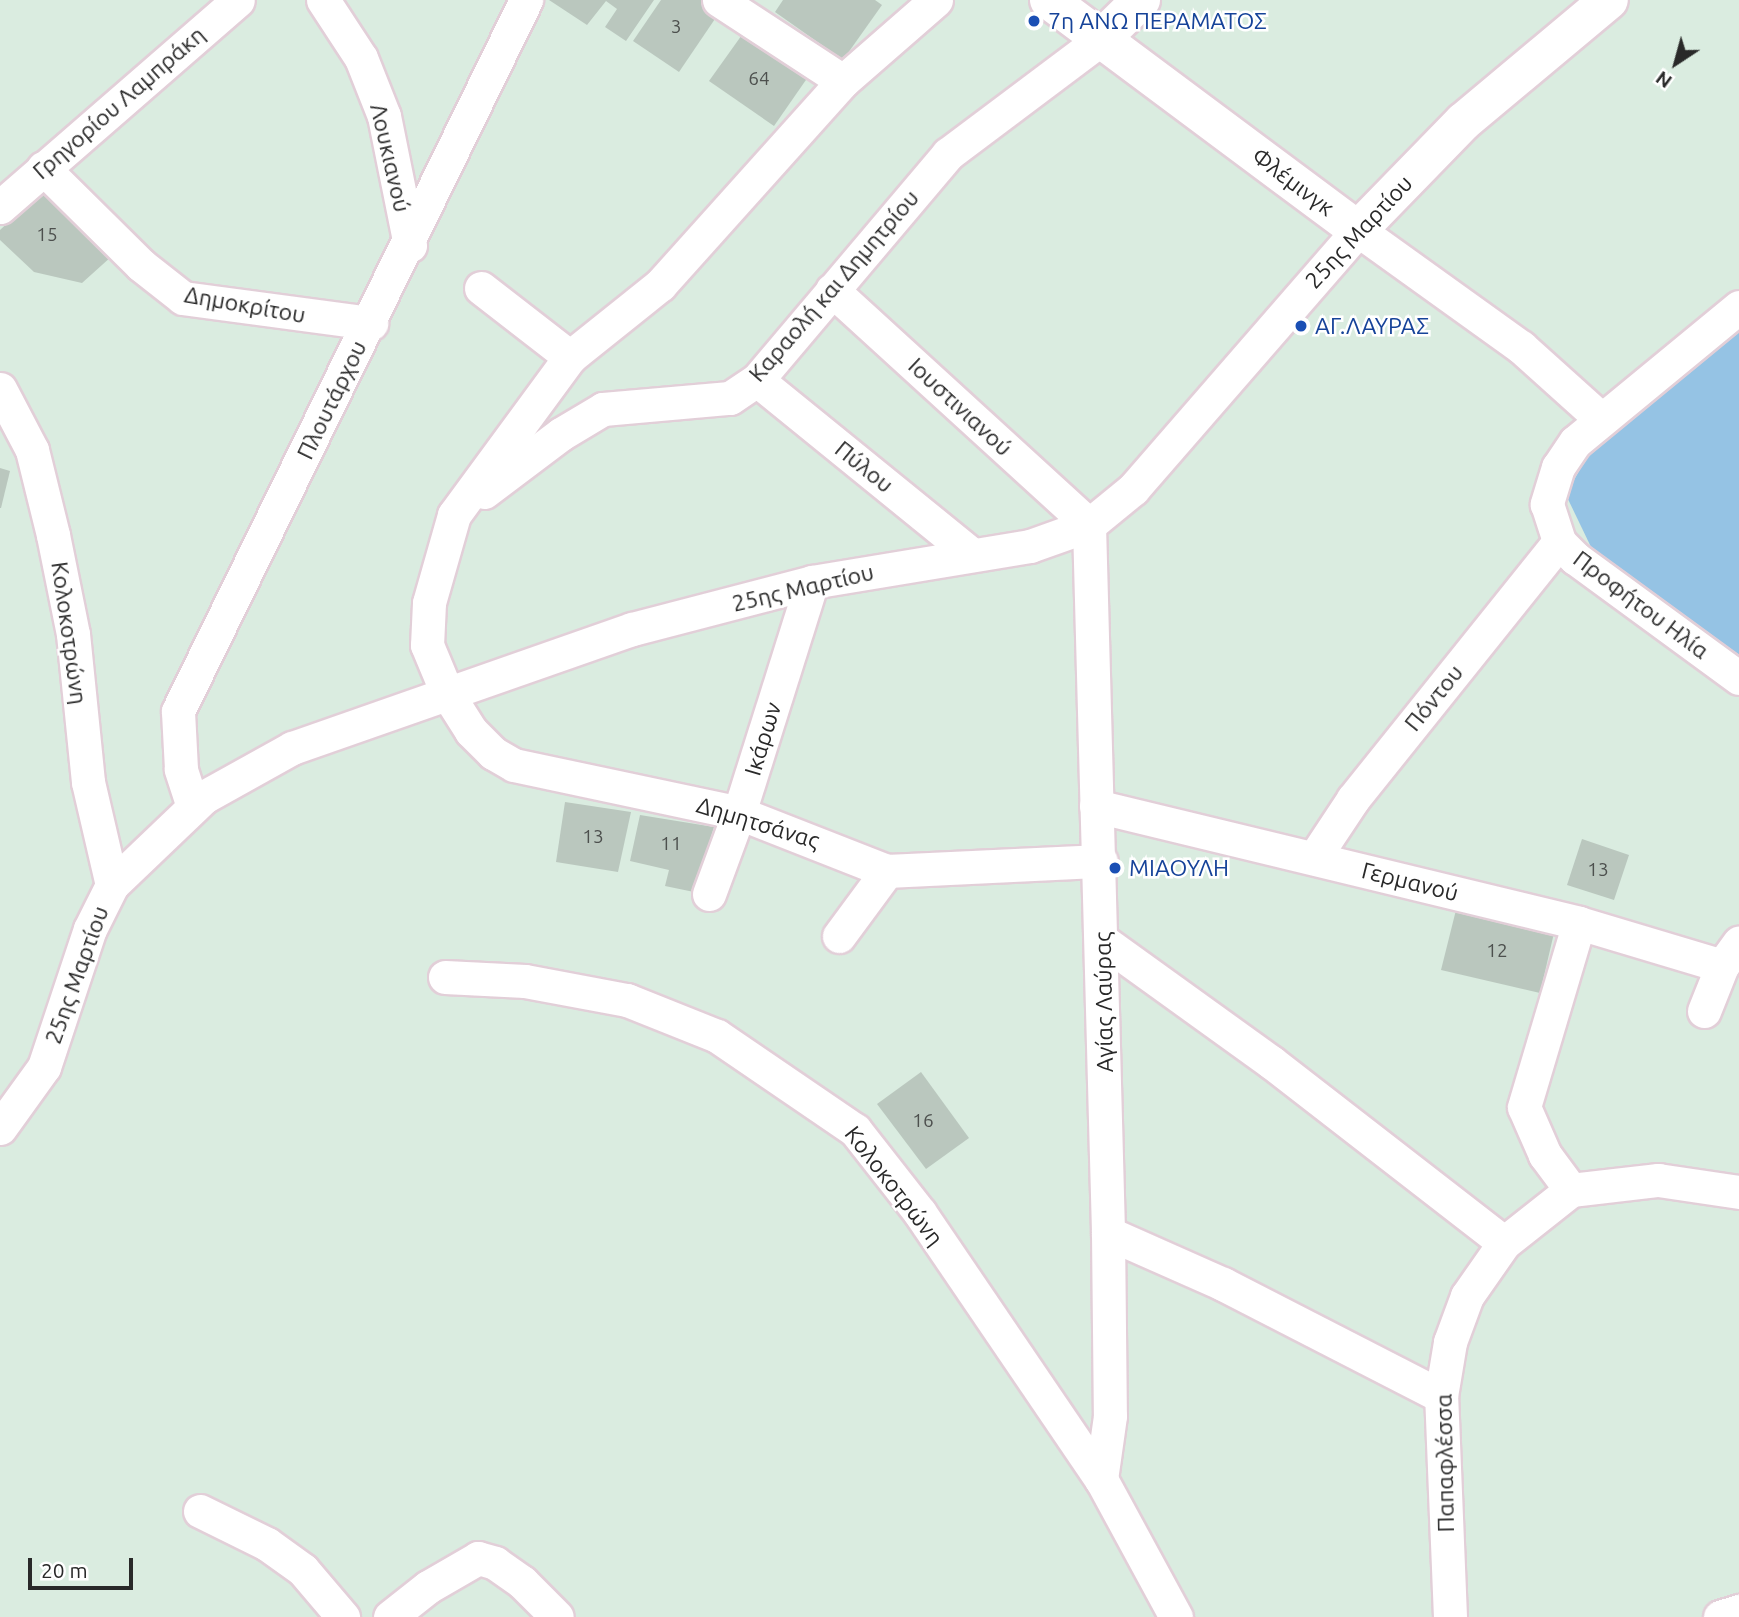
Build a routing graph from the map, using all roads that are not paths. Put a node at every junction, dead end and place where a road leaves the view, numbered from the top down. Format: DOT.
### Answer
graph roads {
  1 [pos="238,0"];
  2 [pos="323,0"];
  3 [pos="526,0"];
  4 [pos="719,0"];
  5 [pos="936,0"];
  6 [pos="1049,0"];
  7 [pos="1609,0"];
  8 [pos="1121,14"];
  9 [pos="843,81"];
  10 [pos="43,168"];
  11 [pos="0,207"];
  12 [pos="1358,230"];
  13 [pos="410,245"];
  14 [pos="481,288"];
  15 [pos="832,290"];
  16 [pos="1739,307"];
  17 [pos="371,323"];
  18 [pos="570,357"];
  19 [pos="757,380"];
  20 [pos="0,389"];
  21 [pos="1601,419"];
  22 [pos="454,515"];
  23 [pos="1089,525"];
  24 [pos="1559,542"];
  25 [pos="971,554"];
  26 [pos="812,582"];
  27 [pos="1739,678"];
  28 [pos="447,693"];
  29 [pos="1096,806"];
  30 [pos="193,807"];
  31 [pos="740,813"];
  32 [pos="1314,858"];
  33 [pos="1101,861"];
  34 [pos="887,871"];
  35 [pos="112,885"];
  36 [pos="709,894"];
  37 [pos="1579,923"];
  38 [pos="839,936"];
  39 [pos="1103,941"];
  40 [pos="1731,955"];
  41 [pos="445,977"];
  42 [pos="1704,1011"];
  43 [pos="0,1128"];
  44 [pos="1572,1189"];
  45 [pos="1739,1192"];
  46 [pos="1108,1234"];
  47 [pos="1504,1242"];
  48 [pos="1441,1396"];
  49 [pos="1101,1479"];
  50 [pos="200,1511"];
  51 [pos="1739,1611"];
  52 [pos="343,1617"];
  53 [pos="390,1617"];
  54 [pos="556,1617"];
  55 [pos="1176,1617"];
  56 [pos="1450,1617"];
  57 [pos="1720,1617"];
  1 -- 10 [label="street, Γρηγορίου Λαμπράκη"];
  2 -- 13 [label="street, Λουκιανού"];
  3 -- 13 [label="street, Πλουτάρχου"];
  4 -- 9 [label="street"];
  5 -- 9 [label="street"];
  6 -- 8 [label="street, Φλέμινγκ"];
  7 -- 12 [label="street, 25ης Μαρτίου"];
  8 -- 12 [label="street, Φλέμινγκ"];
  8 -- 15 [label="street, Καραολή και Δημητρίου"];
  9 -- 18 [label="street"];
  10 -- 11 [label="street, Γρηγορίου Λαμπράκη"];
  10 -- 17 [label="street, Δημοκρίτου"];
  12 -- 21 [label="street, Φλέμινγκ"];
  12 -- 23 [label="street, 25ης Μαρτίου"];
  13 -- 17 [label="street, Πλουτάρχου"];
  14 -- 18 [label="street"];
  15 -- 19 [label="street, Καραολή και Δημητρίου"];
  15 -- 23 [label="street, Ιουστινιανού"];
  16 -- 21 [label="street, Προφήτου Ηλία"];
  17 -- 30 [label="street, Πλουτάρχου"];
  18 -- 22 [label="street"];
  19 -- 22 [label="street, Καραολή και Δημητρίου"];
  19 -- 25 [label="street, Πύλου"];
  20 -- 35 [label="street, Κολοκοτρώνη"];
  21 -- 24 [label="street, Προφήτου Ηλία"];
  22 -- 28 [label="street"];
  23 -- 25 [label="street, 25ης Μαρτίου"];
  23 -- 29 [label="street, Αγίας Λαύρας"];
  24 -- 27 [label="street, Προφήτου Ηλία"];
  24 -- 32 [label="street, Πόντου"];
  25 -- 26 [label="street, 25ης Μαρτίου"];
  26 -- 28 [label="street, 25ης Μαρτίου"];
  26 -- 31 [label="street, Ικάρων"];
  28 -- 30 [label="street, 25ης Μαρτίου"];
  28 -- 31 [label="street, Δημητσάνας"];
  29 -- 32 [label="street, Γερμανού"];
  29 -- 33 [label="street, Αγίας Λαύρας"];
  30 -- 35 [label="street, 25ης Μαρτίου"];
  31 -- 34 [label="street, Δημητσάνας"];
  31 -- 36 [label="street, Ικάρων"];
  32 -- 37 [label="street, Γερμανού"];
  33 -- 34 [label="street, Δημητσάνας"];
  33 -- 39 [label="street, Αγίας Λαύρας"];
  34 -- 38 [label="street"];
  35 -- 43 [label="street, 25ης Μαρτίου"];
  37 -- 40 [label="street, Γερμανού"];
  37 -- 44 [label="street"];
  39 -- 46 [label="street, Αγίας Λαύρας"];
  39 -- 47 [label="street"];
  40 -- 42 [label="street"];
  41 -- 49 [label="street, Κολοκοτρώνη"];
  44 -- 45 [label="street"];
  44 -- 47 [label="street, Παπαφλέσσα"];
  46 -- 48 [label="street"];
  46 -- 49 [label="street, Αγίας Λαύρας"];
  47 -- 48 [label="street, Παπαφλέσσα"];
  48 -- 56 [label="street, Παπαφλέσσα"];
  49 -- 55 [label="street, Κολοκοτρώνη"];
  50 -- 52 [label="street"];
  51 -- 57 [label="street"];
  53 -- 54 [label="street"];
}
